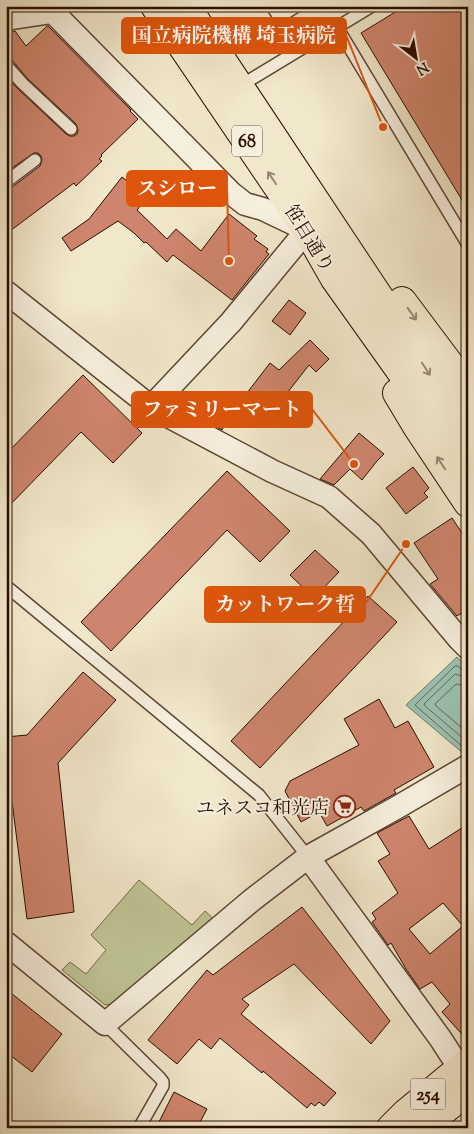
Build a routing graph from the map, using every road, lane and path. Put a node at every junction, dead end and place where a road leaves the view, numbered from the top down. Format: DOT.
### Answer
graph roads {
  1 [pos="155,6"];
  2 [pos="186,6"];
  3 [pos="272,6"];
  4 [pos="297,6"];
  5 [pos="372,6"];
  6 [pos="49,9"];
  7 [pos="6,19"];
  8 [pos="337,27"];
  9 [pos="6,65"];
  10 [pos="240,86"];
  11 [pos="71,129"];
  12 [pos="35,160"];
  13 [pos="6,182"];
  14 [pos="307,230"];
  15 [pos="468,245"];
  16 [pos="335,279"];
  17 [pos="6,292"];
  18 [pos="449,403"];
  19 [pos="151,407"];
  20 [pos="468,431"];
  21 [pos="468,467"];
  22 [pos="468,503"];
  23 [pos="6,586"];
  24 [pos="468,648"];
  25 [pos="468,766"];
  26 [pos="308,857"];
  27 [pos="6,943"];
  28 [pos="105,1024"];
  29 [pos="466,1076"];
  30 [pos="139,1128"];
  31 [pos="391,1128"];
  32 [pos="421,1128"];
  14 -- 1 [label="main road, 笹目通り / 68, one-way"];
  2 -- 10 [label="main road, 笹目通り / 68"];
  3 -- 4 [label="lane"];
  5 -- 8 [label="lane"];
  6 -- 7 [label="street"];
  6 -- 14 [label="street"];
  8 -- 10 [label="lane"];
  8 -- 15 [label="lane"];
  9 -- 11 [label="lane"];
  10 -- 18 [label="main road, 笹目通り / 68, one-way"];
  12 -- 13 [label="lane"];
  14 -- 16 [label="main road, 笹目通り / 68"];
  14 -- 19 [label="street"];
  16 -- 18 [label="main road, 笹目通り / 68"];
  22 -- 16 [label="main road, one-way"];
  17 -- 19 [label="street"];
  18 -- 20 [label="main road, 笹目通り / 68"];
  18 -- 21 [label="main road, 笹目通り / 68"];
  19 -- 24 [label="street"];
  23 -- 26 [label="lane"];
  25 -- 26 [label="street"];
  26 -- 28 [label="street"];
  26 -- 29 [label="street"];
  27 -- 28 [label="street"];
  28 -- 30 [label="lane"];
  29 -- 31 [label="main road, 254"];
  29 -- 32 [label="main road, 254"];
}
